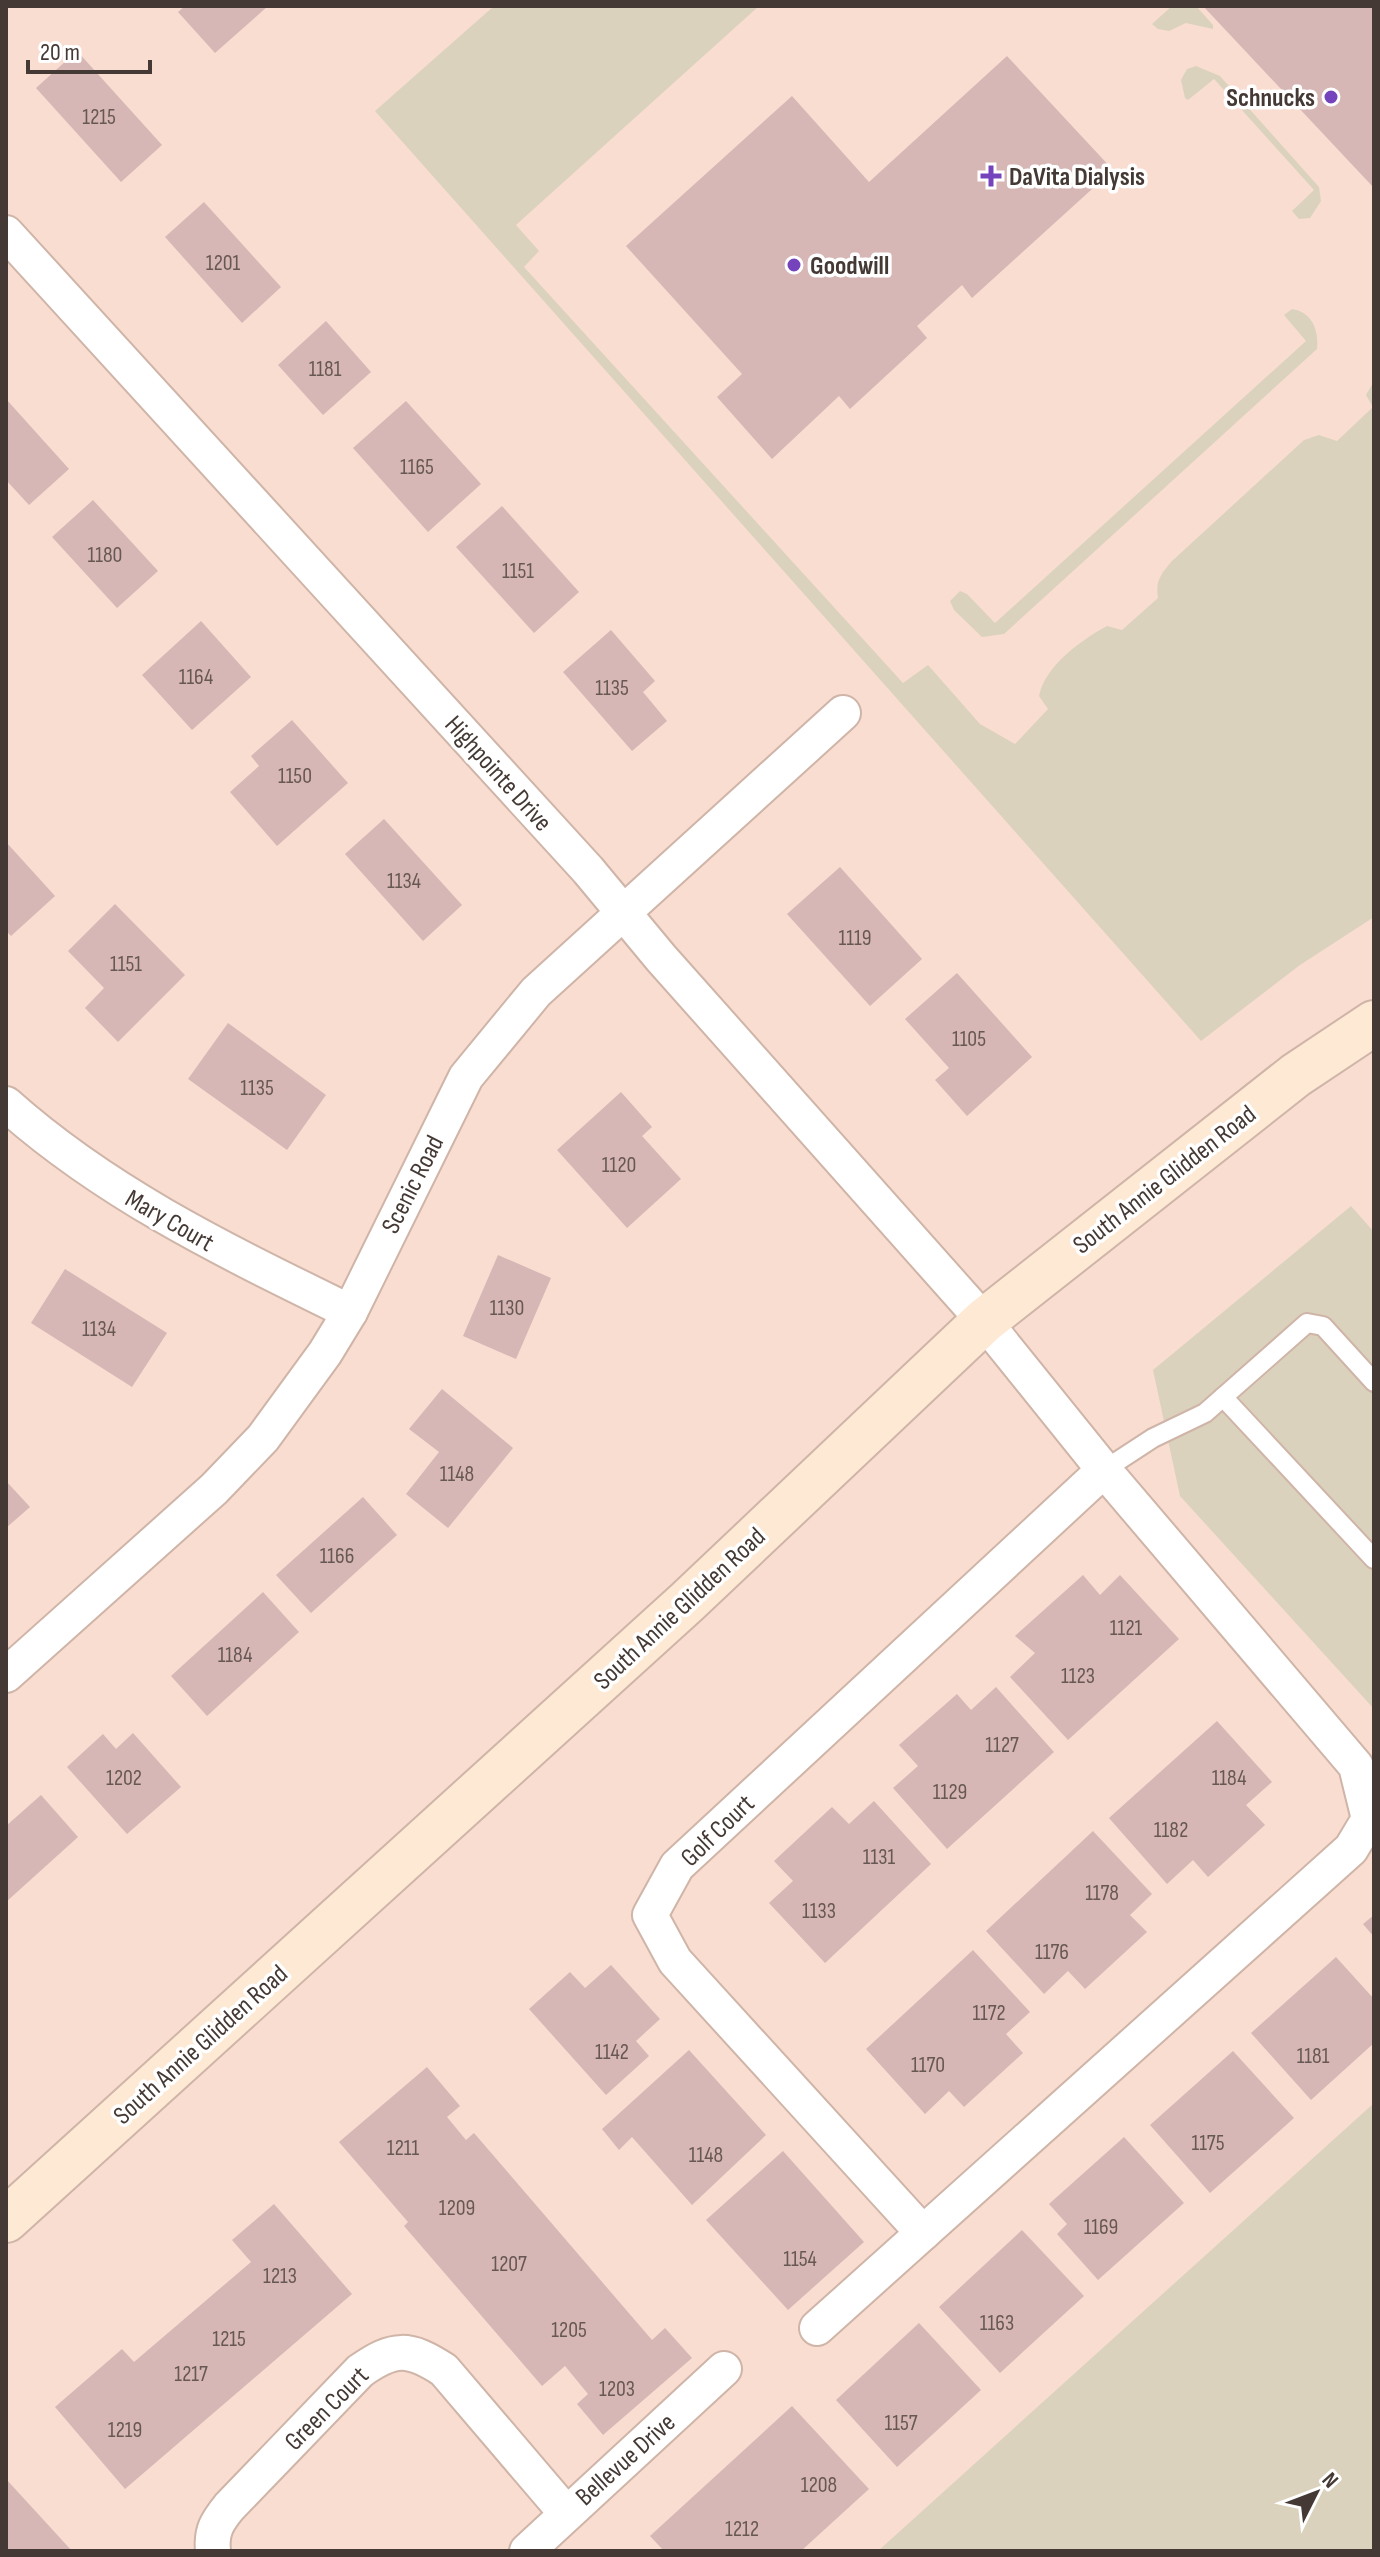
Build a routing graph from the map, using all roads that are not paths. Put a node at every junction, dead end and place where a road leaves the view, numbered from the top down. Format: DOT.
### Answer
graph roads {
  1 [pos="6,233"];
  2 [pos="843,713"];
  3 [pos="624,913"];
  4 [pos="1374,1023"];
  5 [pos="6,1104"];
  6 [pos="350,1312"];
  7 [pos="984,1321"];
  8 [pos="1374,1382"];
  9 [pos="1223,1397"];
  10 [pos="1104,1470"];
  11 [pos="1374,1559"];
  12 [pos="6,1675"];
  13 [pos="6,2220"];
  14 [pos="923,2233"];
  15 [pos="817,2328"];
  16 [pos="724,2369"];
  17 [pos="566,2513"];
  18 [pos="213,2551"];
  19 [pos="527,2551"];
  1 -- 3 [label="street, Highpointe Drive"];
  2 -- 3 [label="street, Scenic Road"];
  3 -- 6 [label="street, Scenic Road"];
  3 -- 7 [label="street, Highpointe Drive"];
  4 -- 7 [label="main road, South Annie Glidden Road"];
  5 -- 6 [label="street, Mary Court"];
  6 -- 12 [label="street, Scenic Road"];
  7 -- 10 [label="street"];
  7 -- 13 [label="main road, South Annie Glidden Road"];
  8 -- 9 [label="lane"];
  9 -- 10 [label="lane"];
  9 -- 11 [label="lane"];
  10 -- 14 [label="street"];
  10 -- 14 [label="street, Golf Court"];
  14 -- 15 [label="street"];
  16 -- 17 [label="street, Bellevue Drive"];
  17 -- 18 [label="street, Green Court"];
  17 -- 19 [label="street, Bellevue Drive"];
}
